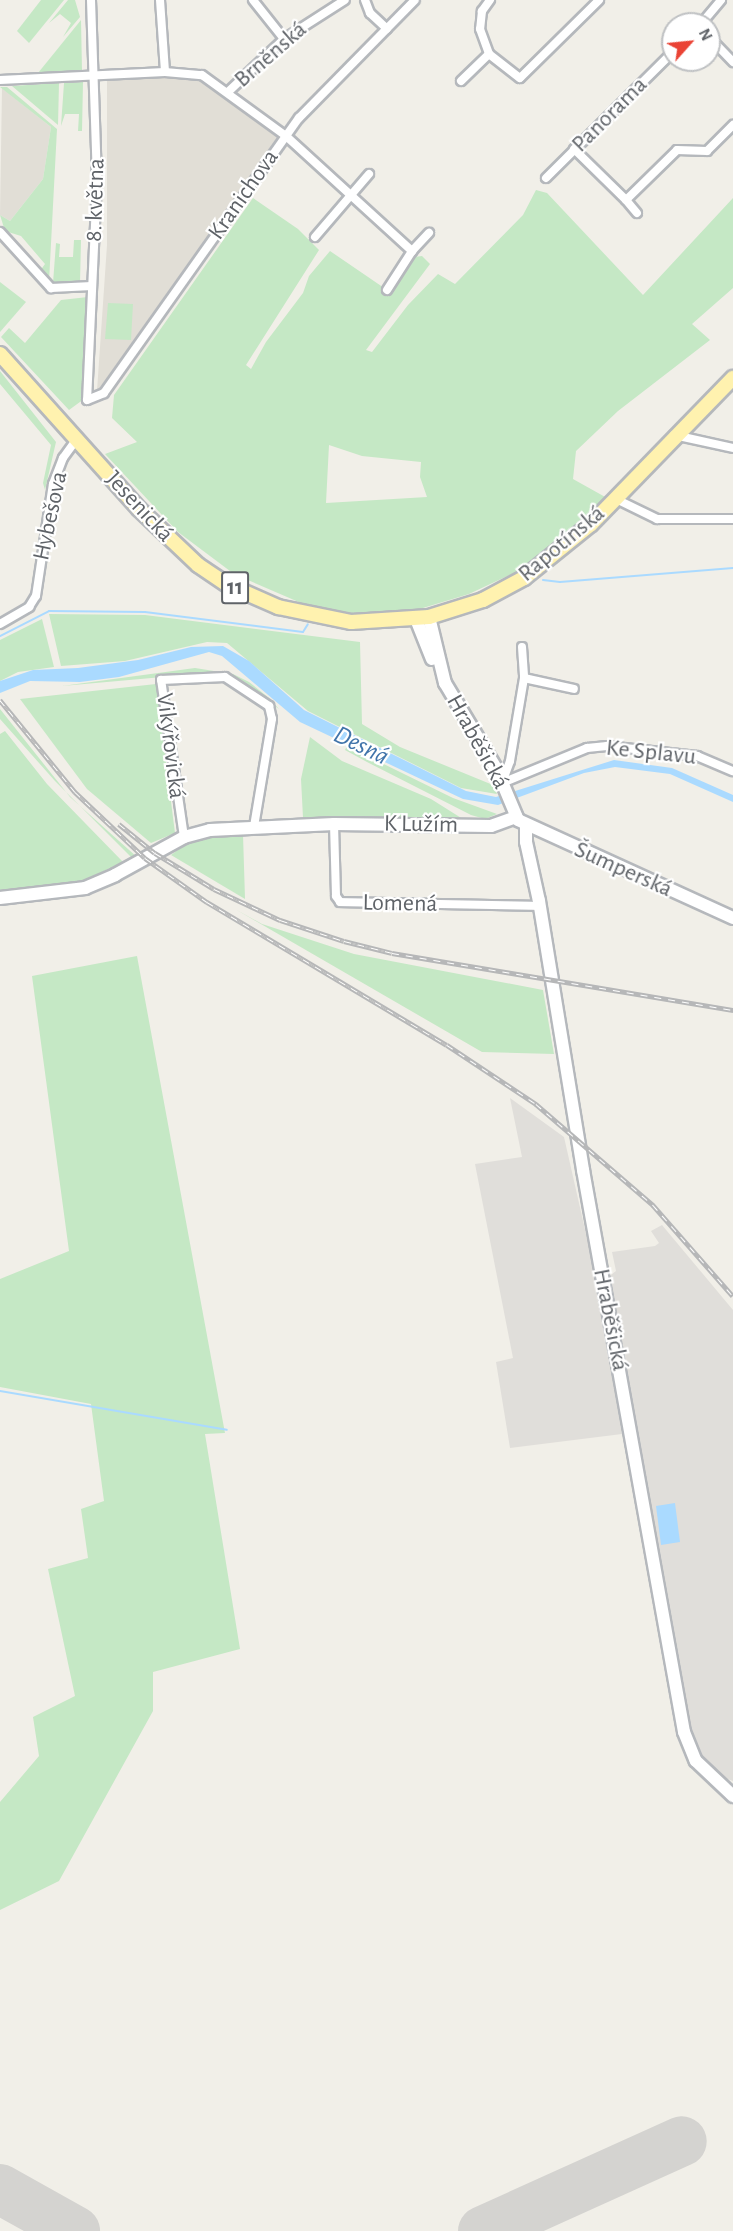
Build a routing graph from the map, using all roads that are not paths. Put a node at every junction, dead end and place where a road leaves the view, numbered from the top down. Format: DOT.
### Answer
graph roads {
  1 [pos="91,0"];
  2 [pos="160,0"];
  3 [pos="253,0"];
  4 [pos="345,0"];
  5 [pos="365,0"];
  6 [pos="416,0"];
  7 [pos="490,0"];
  8 [pos="599,0"];
  9 [pos="387,29"];
  10 [pos="284,39"];
  11 [pos="721,50"];
  12 [pos="489,54"];
  13 [pos="733,62"];
  14 [pos="661,64"];
  15 [pos="165,72"];
  16 [pos="96,74"];
  17 [pos="0,80"];
  18 [pos="461,81"];
  19 [pos="228,92"];
  20 [pos="733,125"];
  21 [pos="286,136"];
  22 [pos="574,150"];
  23 [pos="369,174"];
  24 [pos="546,178"];
  25 [pos="350,194"];
  26 [pos="626,200"];
  27 [pos="638,213"];
  28 [pos="0,232"];
  29 [pos="429,233"];
  30 [pos="315,237"];
  31 [pos="412,251"];
  32 [pos="92,286"];
  33 [pos="387,290"];
  34 [pos="0,354"];
  35 [pos="733,378"];
  36 [pos="87,400"];
  37 [pos="674,435"];
  38 [pos="77,440"];
  39 [pos="733,448"];
  40 [pos="616,499"];
  41 [pos="733,519"];
  42 [pos="310,615"];
  43 [pos="423,618"];
  44 [pos="0,624"];
  45 [pos="522,647"];
  46 [pos="524,678"];
  47 [pos="574,689"];
  48 [pos="733,771"];
  49 [pos="503,787"];
  50 [pos="513,811"];
  51 [pos="330,824"];
  52 [pos="526,826"];
  53 [pos="254,827"];
  54 [pos="184,837"];
  55 [pos="0,898"];
  56 [pos="540,906"];
  57 [pos="733,918"];
  58 [pos="733,1796"];
  1 -- 16 [label="street, 8. května"];
  2 -- 15 [label="street"];
  3 -- 10 [label="street"];
  4 -- 10 [label="street, Brněnská"];
  5 -- 9 [label="street"];
  6 -- 9 [label="street, Kranichova"];
  7 -- 12 [label="street"];
  8 -- 12 [label="street"];
  9 -- 21 [label="street, Kranichova"];
  10 -- 19 [label="street, Brněnská"];
  11 -- 13 [label="street"];
  12 -- 18 [label="street"];
  14 -- 22 [label="street, Panorama"];
  15 -- 16 [label="street"];
  15 -- 19 [label="street"];
  16 -- 17 [label="street"];
  16 -- 32 [label="street, 8. května"];
  19 -- 21 [label="street"];
  20 -- 26 [label="street"];
  21 -- 25 [label="street"];
  21 -- 36 [label="street, Kranichova"];
  22 -- 24 [label="street, Panorama"];
  22 -- 26 [label="street"];
  23 -- 25 [label="street"];
  25 -- 30 [label="street"];
  25 -- 31 [label="street"];
  26 -- 27 [label="street"];
  28 -- 32 [label="street"];
  29 -- 31 [label="street"];
  31 -- 33 [label="street"];
  32 -- 36 [label="street, 8. května"];
  34 -- 38 [label="main road, Jesenická / 11"];
  35 -- 37 [label="main road, Rapotínská / 11"];
  37 -- 39 [label="street"];
  37 -- 40 [label="main road, Rapotínská / 11"];
  38 -- 42 [label="main road, Jesenická / 11"];
  38 -- 44 [label="street, Hybešova"];
  40 -- 41 [label="street"];
  40 -- 43 [label="main road, Rapotínská / 11"];
  42 -- 43 [label="main road, Rapotínská / 11"];
  43 -- 49 [label="street, Hraběšická"];
  45 -- 46 [label="street"];
  46 -- 47 [label="street"];
  46 -- 49 [label="street"];
  48 -- 49 [label="street, Ke Splavu"];
  49 -- 50 [label="street, Hraběšická"];
  50 -- 51 [label="street, K Lužím"];
  50 -- 52 [label="street, Šumperská"];
  51 -- 53 [label="street, Vikýřovická"];
  51 -- 56 [label="street, Lomená"];
  52 -- 56 [label="street, Hraběšická"];
  52 -- 57 [label="street, Šumperská"];
  53 -- 54 [label="street, Vikýřovická"];
  53 -- 54 [label="street, Vikýřovická"];
  54 -- 55 [label="street, Vikýřovická"];
  56 -- 58 [label="street, Hraběšická"];
}
